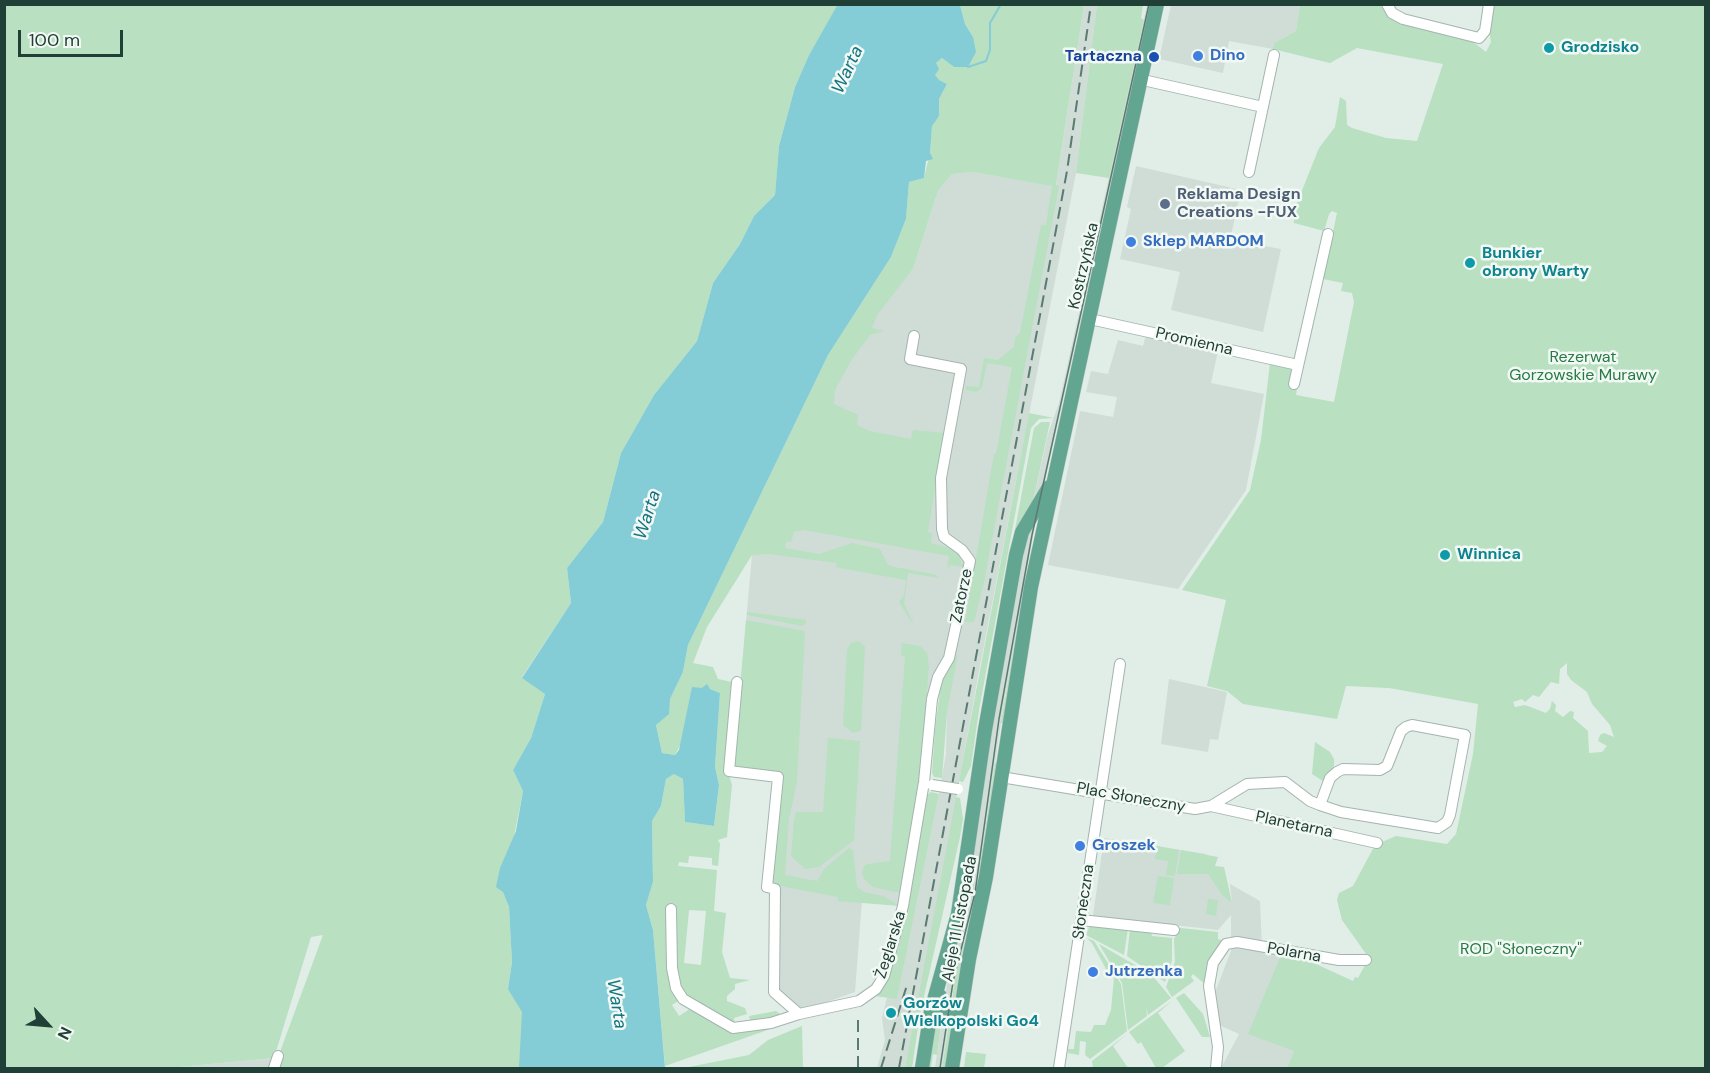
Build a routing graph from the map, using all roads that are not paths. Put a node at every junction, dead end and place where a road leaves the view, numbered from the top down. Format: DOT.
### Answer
graph roads {
  1 [pos="1157,4"];
  2 [pos="1162,4"];
  3 [pos="1387,4"];
  4 [pos="1489,4"];
  5 [pos="1153,33"];
  6 [pos="1274,55"];
  7 [pos="1143,80"];
  8 [pos="1263,107"];
  9 [pos="1249,172"];
  10 [pos="1328,234"];
  11 [pos="1090,319"];
  12 [pos="914,336"];
  13 [pos="1298,365"];
  14 [pos="1294,384"];
  15 [pos="1059,459"];
  16 [pos="1016,555"];
  17 [pos="1035,564"];
  18 [pos="1120,664"];
  19 [pos="737,682"];
  20 [pos="1001,777"];
  21 [pos="928,783"];
  22 [pos="976,792"];
  23 [pos="1100,793"];
  24 [pos="1320,805"];
  25 [pos="1211,807"];
  26 [pos="1377,843"];
  27 [pos="671,909"];
  28 [pos="1081,920"];
  29 [pos="1174,930"];
  30 [pos="952,935"];
  31 [pos="1366,960"];
  32 [pos="961,1006"];
  33 [pos="799,1014"];
  34 [pos="278,1056"];
  35 [pos="274,1068"];
  36 [pos="922,1068"];
  37 [pos="952,1068"];
  38 [pos="1059,1068"];
  39 [pos="1216,1068"];
  1 -- 5 [label="main road, Kostrzyńska"];
  2 -- 5 [label="main road, Kostrzyńska"];
  3 -- 4 [label="street"];
  5 -- 7 [label="main road, Kostrzyńska"];
  6 -- 8 [label="street"];
  7 -- 8 [label="street"];
  7 -- 11 [label="main road, Kostrzyńska"];
  8 -- 9 [label="street"];
  10 -- 13 [label="street"];
  11 -- 13 [label="street, Promienna"];
  11 -- 15 [label="main road, Kostrzyńska"];
  12 -- 21 [label="street, Zatorze"];
  13 -- 14 [label="street"];
  15 -- 16 [label="main road, Kostrzyńska"];
  15 -- 17 [label="main road, Kostrzyńska"];
  16 -- 17 [label="main road"];
  16 -- 22 [label="main road, Kostrzyńska"];
  17 -- 20 [label="main road, Kostrzyńska"];
  18 -- 23 [label="street, Słoneczna"];
  19 -- 33 [label="street"];
  20 -- 23 [label="street, Plac Słoneczny"];
  20 -- 32 [label="main road, Aleje 11 Listopada"];
  21 -- 22 [label="street, bridge"];
  21 -- 33 [label="street, Żeglarska"];
  22 -- 30 [label="main road, Aleje 11 Listopada"];
  23 -- 25 [label="street, Plac Słoneczny"];
  23 -- 28 [label="street, Słoneczna"];
  24 -- 24 [label="street"];
  24 -- 25 [label="street"];
  25 -- 26 [label="street, Planetarna"];
  27 -- 33 [label="street, Żeglarska"];
  28 -- 29 [label="street"];
  28 -- 38 [label="street, Słoneczna"];
  30 -- 32 [label="main road"];
  30 -- 36 [label="main road, Aleje 11 Listopada"];
  31 -- 39 [label="street, Polarna"];
  32 -- 37 [label="main road, Aleje 11 Listopada"];
  34 -- 35 [label="street"];
}
